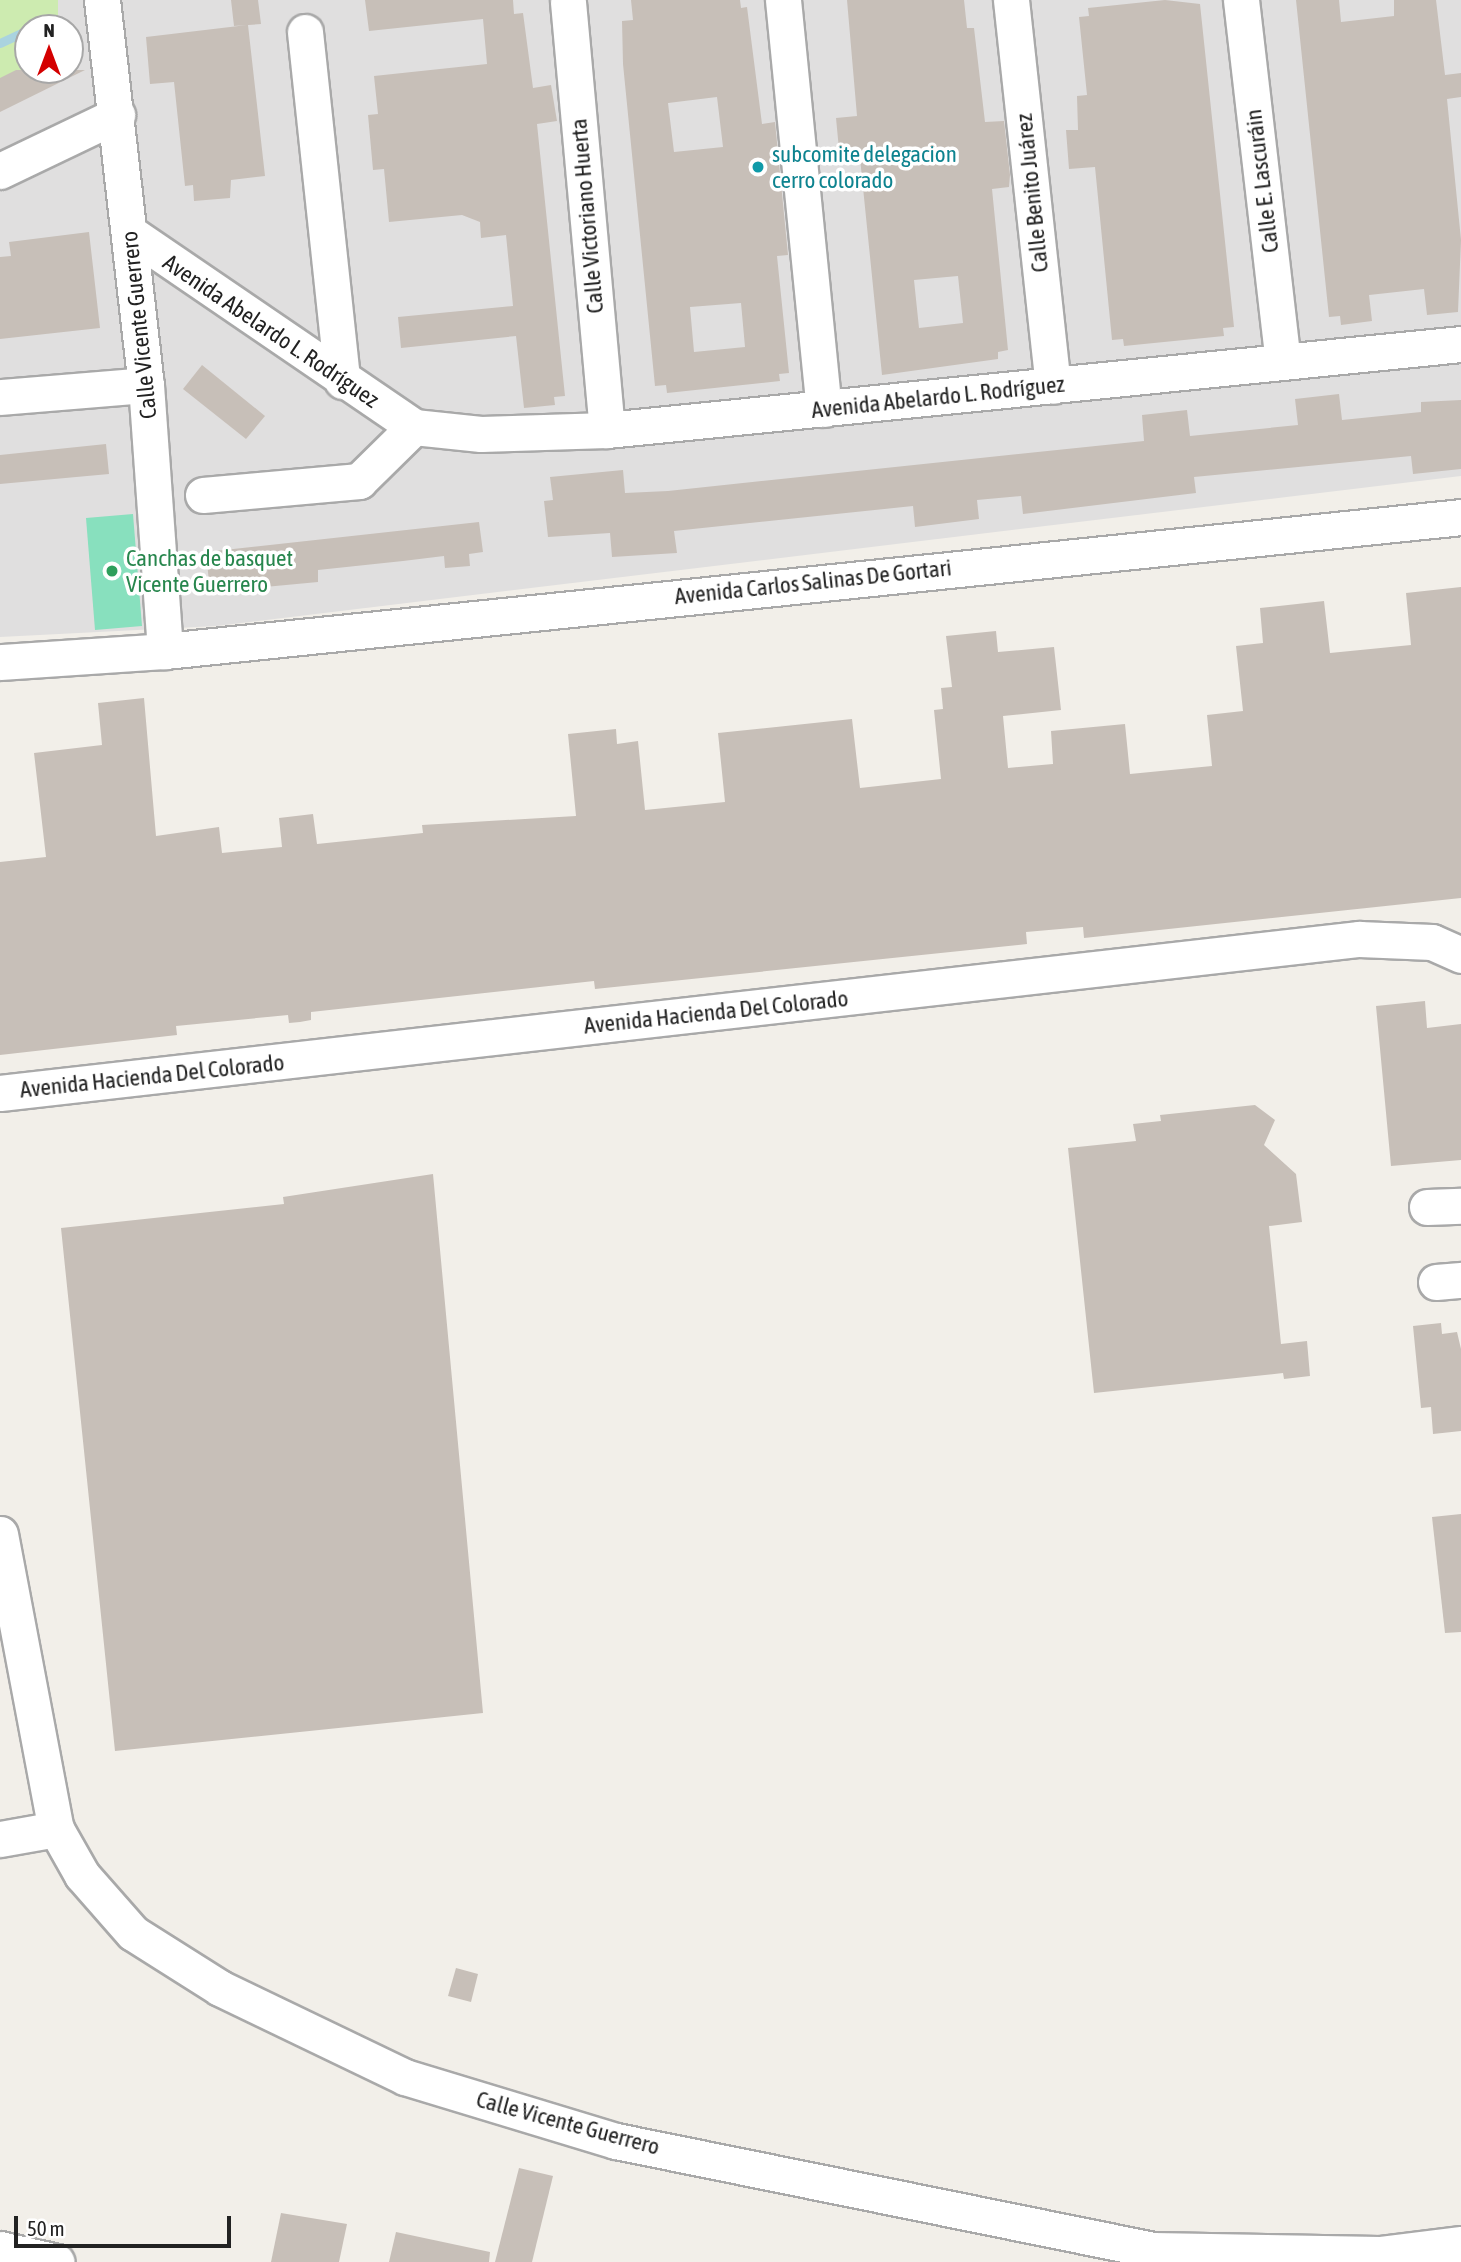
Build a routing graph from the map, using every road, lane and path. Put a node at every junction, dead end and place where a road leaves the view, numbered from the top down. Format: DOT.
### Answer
graph roads {
  1 [pos="102,0"];
  2 [pos="783,0"];
  3 [pos="1011,0"];
  4 [pos="1241,0"];
  5 [pos="568,2"];
  6 [pos="305,32"];
  7 [pos="117,115"];
  8 [pos="0,171"];
  9 [pos="130,233"];
  10 [pos="1461,344"];
  11 [pos="1283,362"];
  12 [pos="342,381"];
  13 [pos="146,384"];
  14 [pos="1053,386"];
  15 [pos="0,397"];
  16 [pos="824,409"];
  17 [pos="414,426"];
  18 [pos="607,430"];
  19 [pos="203,495"];
  20 [pos="1461,517"];
  21 [pos="165,651"];
  22 [pos="0,662"];
  23 [pos="1446,949"];
  24 [pos="0,1093"];
  25 [pos="1461,1206"];
  26 [pos="1427,1207"];
  27 [pos="0,1534"];
  28 [pos="56,1829"];
  29 [pos="0,1839"];
  30 [pos="1461,2244"];
  31 [pos="0,2249"];
  32 [pos="1379,2258"];
  33 [pos="57,2262"];
  1 -- 7 [label="street, Calle Vicente Guerrero"];
  2 -- 16 [label="street"];
  3 -- 14 [label="street, Calle Benito Juárez"];
  4 -- 11 [label="street, Calle E. Lascuráin"];
  5 -- 18 [label="street, Calle Victoriano Huerta"];
  6 -- 12 [label="street"];
  7 -- 8 [label="street"];
  7 -- 9 [label="street, Calle Vicente Guerrero"];
  9 -- 12 [label="street, Avenida Abelardo L. Rodríguez"];
  9 -- 13 [label="street, Calle Vicente Guerrero"];
  10 -- 11 [label="street, Avenida Abelardo L. Rodríguez"];
  11 -- 14 [label="street, Avenida Abelardo L. Rodríguez"];
  12 -- 17 [label="street, Avenida Abelardo L. Rodríguez"];
  13 -- 15 [label="street"];
  13 -- 21 [label="street, Calle Vicente Guerrero"];
  14 -- 16 [label="street, Avenida Abelardo L. Rodríguez"];
  16 -- 18 [label="street, Avenida Abelardo L. Rodríguez"];
  17 -- 18 [label="street, Avenida Abelardo L. Rodríguez"];
  17 -- 19 [label="street"];
  20 -- 21 [label="street, Avenida Carlos Salinas De Gortari"];
  21 -- 22 [label="street, Avenida Carlos Salinas De Gortari"];
  23 -- 24 [label="street, Avenida Hacienda Del Colorado"];
  25 -- 26 [label="street"];
  27 -- 28 [label="street, Calle Vicente Guerrero"];
  28 -- 29 [label="street"];
  28 -- 32 [label="street, Calle Vicente Guerrero"];
  30 -- 32 [label="street, Calle Vicente Guerrero"];
  31 -- 33 [label="street"];
}
